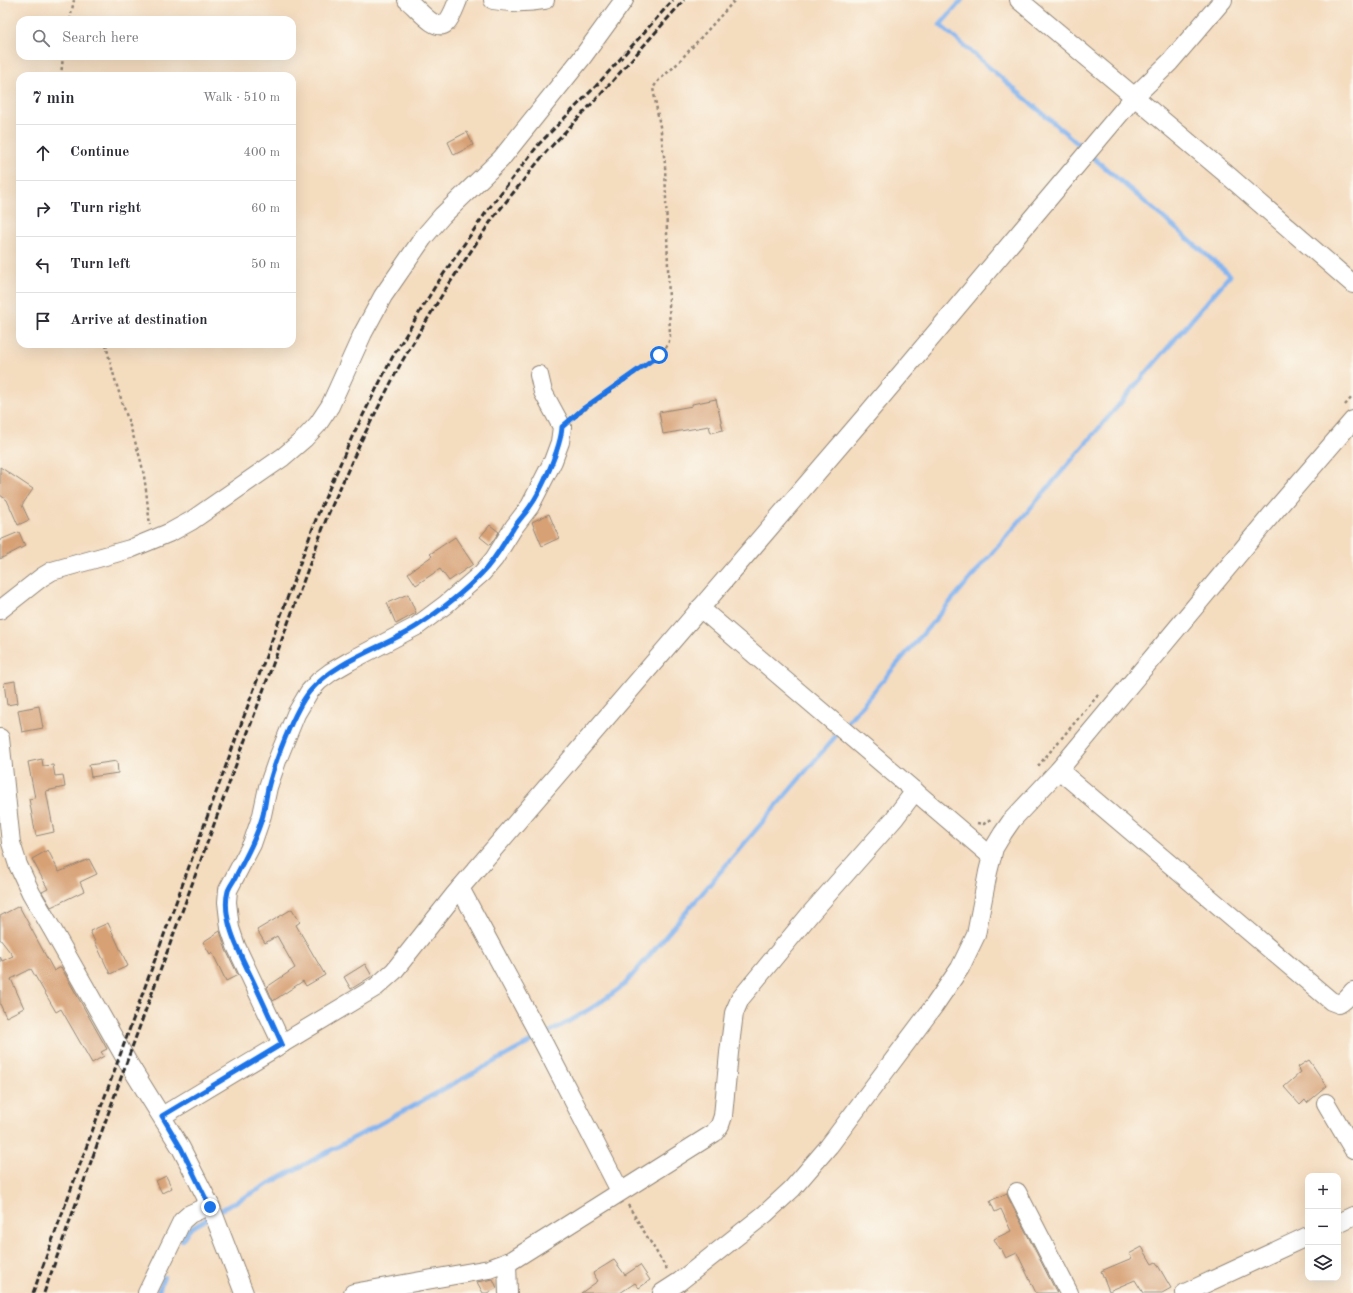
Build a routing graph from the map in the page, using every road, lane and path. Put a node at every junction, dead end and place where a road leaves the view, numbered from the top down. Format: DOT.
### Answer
graph roads {
  1 [pos="74,0"];
  2 [pos="407,0"];
  3 [pos="458,0"];
  4 [pos="493,0"];
  5 [pos="546,0"];
  6 [pos="624,0"];
  7 [pos="735,0"];
  8 [pos="1019,0"];
  9 [pos="1223,0"];
  10 [pos="71,16"];
  11 [pos="62,60"];
  12 [pos="61,72"];
  13 [pos="1134,97"];
  14 [pos="1353,284"];
  15 [pos="107,348"];
  16 [pos="539,375"];
  17 [pos="1353,396"];
  18 [pos="1348,414"];
  19 [pos="562,427"];
  20 [pos="153,541"];
  21 [pos="700,608"];
  22 [pos="0,610"];
  23 [pos="1100,694"];
  24 [pos="0,738"];
  25 [pos="1059,770"];
  26 [pos="1034,771"];
  27 [pos="915,791"];
  28 [pos="993,817"];
  29 [pos="974,822"];
  30 [pos="992,857"];
  31 [pos="460,888"];
  32 [pos="1353,991"];
  33 [pos="282,1044"];
  34 [pos="1326,1103"];
  35 [pos="162,1116"];
  36 [pos="1353,1149"];
  37 [pos="620,1191"];
  38 [pos="1017,1192"];
  39 [pos="210,1205"];
  40 [pos="1353,1216"];
  41 [pos="1341,1222"];
  42 [pos="1305,1237"];
  43 [pos="507,1262"];
  44 [pos="669,1288"];
  45 [pos="147,1293"];
  46 [pos="244,1293"];
  47 [pos="354,1293"];
  48 [pos="508,1293"];
  49 [pos="1069,1293"];
  50 [pos="1185,1293"];
  1 -- 10 [label="path"];
  2 -- 3 [label="street"];
  4 -- 5 [label="street"];
  6 -- 20 [label="street"];
  7 -- 19 [label="path"];
  8 -- 13 [label="street"];
  9 -- 13 [label="street"];
  11 -- 12 [label="path"];
  13 -- 14 [label="street"];
  13 -- 21 [label="street"];
  15 -- 20 [label="path"];
  16 -- 19 [label="street"];
  17 -- 18 [label="path"];
  18 -- 25 [label="street"];
  19 -- 33 [label="street"];
  20 -- 22 [label="street"];
  21 -- 27 [label="street"];
  21 -- 31 [label="street"];
  23 -- 26 [label="path"];
  24 -- 35 [label="street"];
  25 -- 30 [label="street"];
  25 -- 32 [label="street"];
  27 -- 30 [label="street"];
  27 -- 37 [label="street"];
  28 -- 29 [label="path"];
  30 -- 44 [label="street"];
  31 -- 33 [label="street"];
  31 -- 37 [label="street"];
  33 -- 35 [label="street"];
  34 -- 36 [label="street"];
  35 -- 39 [label="street"];
  37 -- 43 [label="street"];
  37 -- 44 [label="path"];
  38 -- 49 [label="street"];
  39 -- 45 [label="street"];
  39 -- 46 [label="street"];
  40 -- 41 [label="street"];
  42 -- 50 [label="street"];
  43 -- 47 [label="street"];
  43 -- 48 [label="street"];
}
